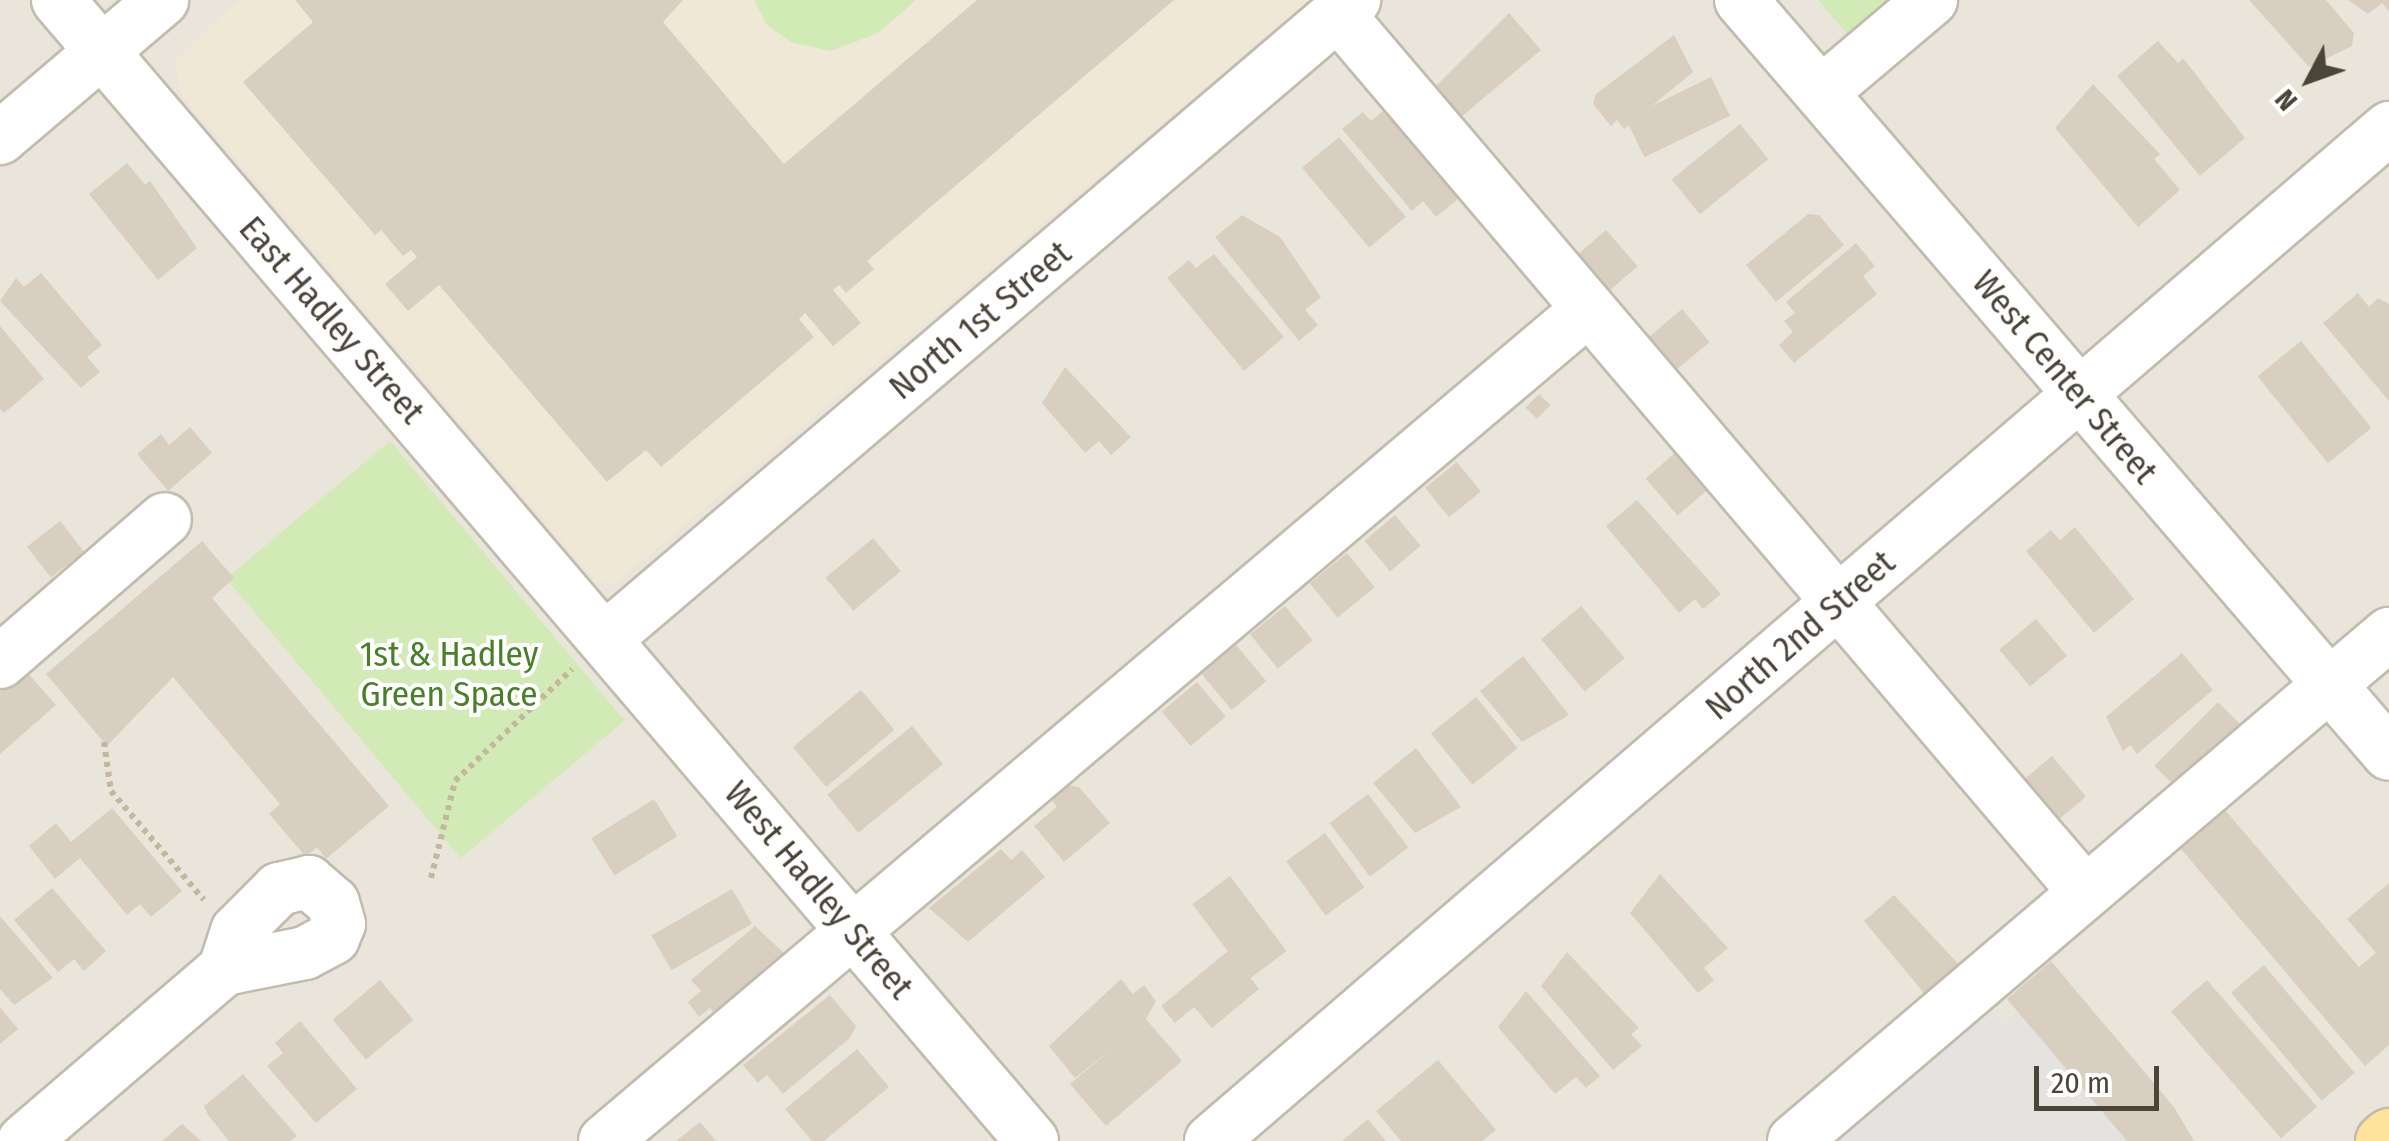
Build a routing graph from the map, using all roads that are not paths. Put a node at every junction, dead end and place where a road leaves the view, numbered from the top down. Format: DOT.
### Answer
graph roads {
  1 [pos="58,0"];
  2 [pos="162,0"];
  3 [pos="1741,0"];
  4 [pos="1930,0"];
  5 [pos="1346,7"];
  6 [pos="102,52"];
  7 [pos="1822,92"];
  8 [pos="2389,128"];
  9 [pos="0,138"];
  10 [pos="1586,311"];
  11 [pos="2080,396"];
  12 [pos="165,518"];
  13 [pos="1837,602"];
  14 [pos="2389,634"];
  15 [pos="590,653"];
  16 [pos="0,662"];
  17 [pos="2330,685"];
  18 [pos="2385,742"];
  19 [pos="2084,892"];
  20 [pos="854,932"];
  21 [pos="225,969"];
  22 [pos="2389,1136"];
  23 [pos="24,1141"];
  24 [pos="605,1141"];
  25 [pos="1032,1141"];
  26 [pos="1211,1141"];
  27 [pos="1794,1141"];
  28 [pos="2383,1141"];
  1 -- 6 [label="street, East Hadley Street"];
  2 -- 6 [label="street"];
  3 -- 7 [label="street, West Center Street"];
  4 -- 7 [label="street"];
  5 -- 10 [label="street"];
  5 -- 15 [label="street, North 1st Street"];
  6 -- 9 [label="street"];
  6 -- 15 [label="street, East Hadley Street"];
  7 -- 11 [label="street, West Center Street"];
  8 -- 11 [label="street, North 2nd Street"];
  10 -- 13 [label="street"];
  10 -- 20 [label="street"];
  11 -- 13 [label="street, North 2nd Street"];
  11 -- 17 [label="street, West Center Street"];
  12 -- 16 [label="street"];
  13 -- 19 [label="street"];
  13 -- 26 [label="street, North 2nd Street"];
  14 -- 17 [label="street"];
  15 -- 20 [label="street, West Hadley Street"];
  17 -- 18 [label="street, West Center Street"];
  17 -- 19 [label="street"];
  19 -- 27 [label="street"];
  20 -- 24 [label="street"];
  20 -- 25 [label="street, West Hadley Street"];
  21 -- 23 [label="street"];
  22 -- 28 [label="main road"];
}
